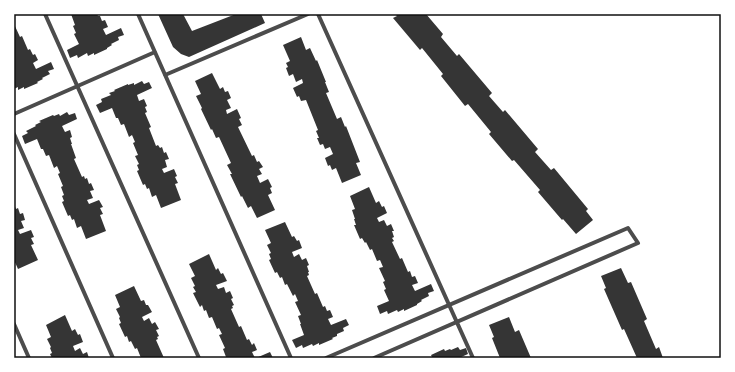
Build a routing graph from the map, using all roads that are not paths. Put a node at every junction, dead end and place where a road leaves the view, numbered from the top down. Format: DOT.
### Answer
graph roads {
  1 [pos="45,14"];
  2 [pos="138,14"];
  3 [pos="308,14"];
  4 [pos="318,14"];
  5 [pos="155,52"];
  6 [pos="165,75"];
  7 [pos="77,86"];
  8 [pos="14,114"];
  9 [pos="14,134"];
  10 [pos="449,305"];
  11 [pos="456,322"];
  12 [pos="14,324"];
  13 [pos="29,358"];
  14 [pos="113,358"];
  15 [pos="199,358"];
  16 [pos="291,358"];
  17 [pos="326,358"];
  18 [pos="374,358"];
  19 [pos="473,358"];
  1 -- 7 [label="street"];
  2 -- 5 [label="street"];
  3 -- 6 [label="street"];
  4 -- 10 [label="street"];
  5 -- 6 [label="street"];
  5 -- 7 [label="street"];
  6 -- 16 [label="street"];
  7 -- 8 [label="street"];
  7 -- 15 [label="street"];
  9 -- 14 [label="street"];
  10 -- 11 [label="street"];
  10 -- 11 [label="street"];
  10 -- 17 [label="street"];
  11 -- 18 [label="street"];
  11 -- 19 [label="street"];
  12 -- 13 [label="street"];
}
